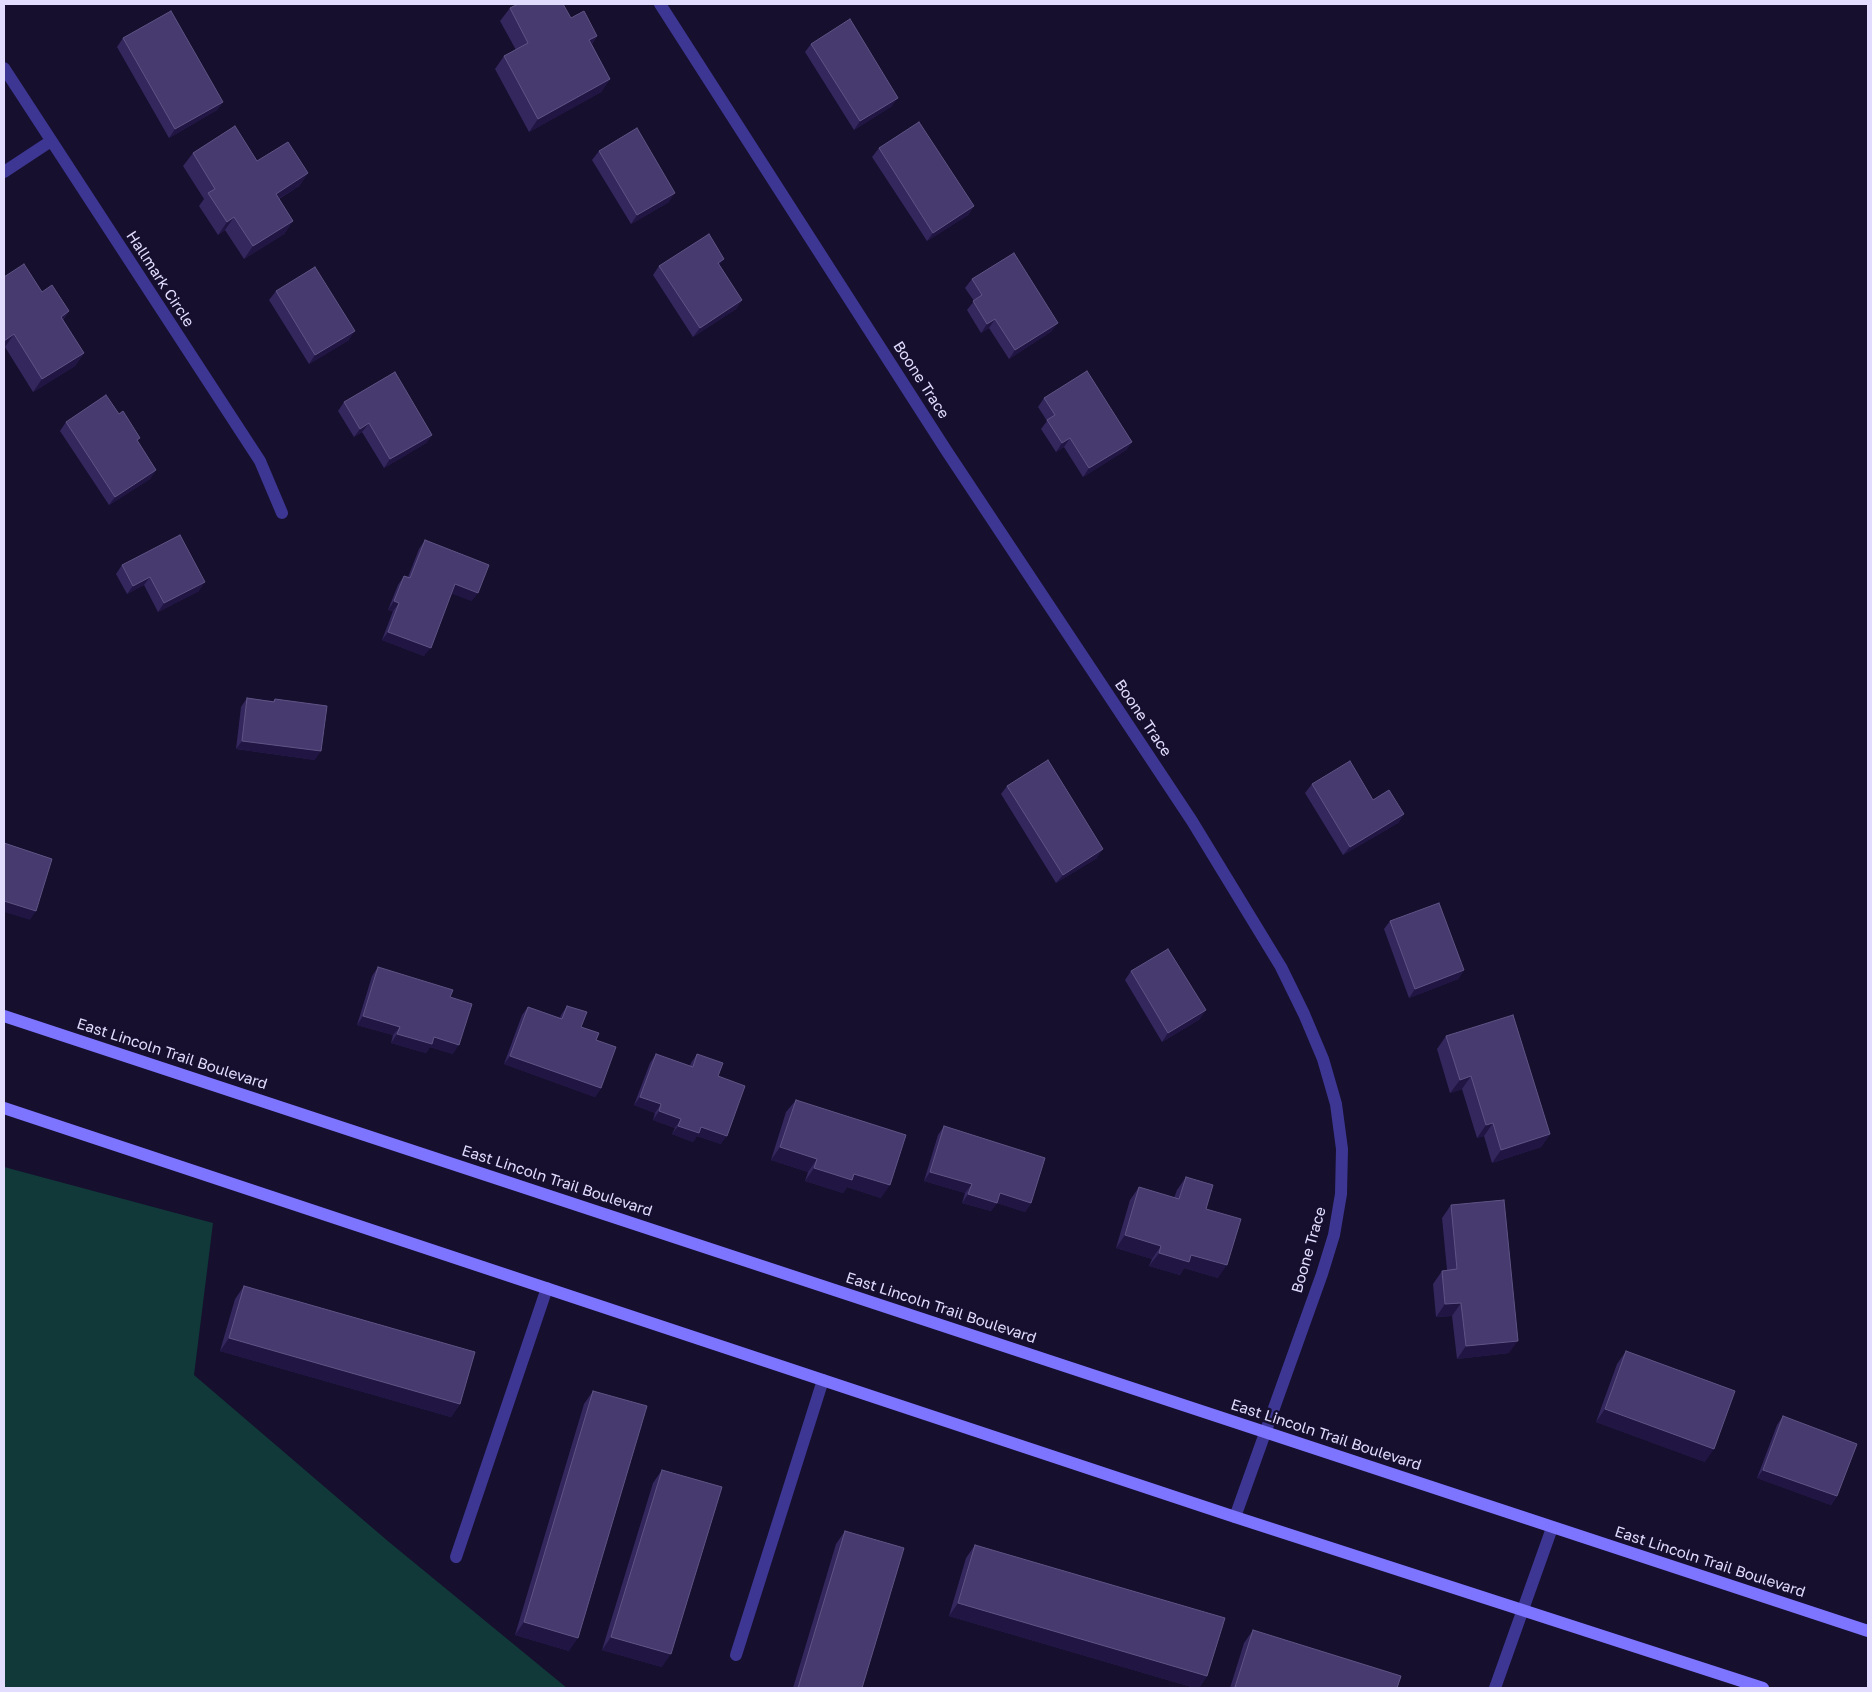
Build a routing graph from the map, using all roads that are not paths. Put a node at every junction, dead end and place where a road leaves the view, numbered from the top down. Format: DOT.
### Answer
graph roads {
  1 [pos="660,4"];
  2 [pos="4,68"];
  3 [pos="51,141"];
  4 [pos="4,172"];
  5 [pos="282,513"];
  6 [pos="4,1016"];
  7 [pos="4,1108"];
  8 [pos="547,1288"];
  9 [pos="823,1380"];
  10 [pos="1266,1432"];
  11 [pos="1235,1517"];
  12 [pos="1552,1528"];
  13 [pos="456,1557"];
  14 [pos="1522,1610"];
  15 [pos="1868,1631"];
  16 [pos="736,1656"];
  17 [pos="1495,1688"];
  18 [pos="1763,1688"];
  1 -- 10 [label="street, Boone Trace"];
  2 -- 3 [label="street, Hallmark Circle"];
  3 -- 4 [label="street"];
  3 -- 5 [label="street, Hallmark Circle"];
  6 -- 10 [label="street, East Lincoln Trail Boulevard"];
  7 -- 8 [label="street"];
  8 -- 9 [label="street"];
  8 -- 13 [label="street"];
  9 -- 11 [label="street"];
  9 -- 16 [label="street"];
  10 -- 11 [label="street, Boone Trace"];
  10 -- 12 [label="street, East Lincoln Trail Boulevard"];
  11 -- 14 [label="street"];
  12 -- 14 [label="street"];
  12 -- 15 [label="street, East Lincoln Trail Boulevard"];
  14 -- 17 [label="street"];
  14 -- 18 [label="street"];
}
